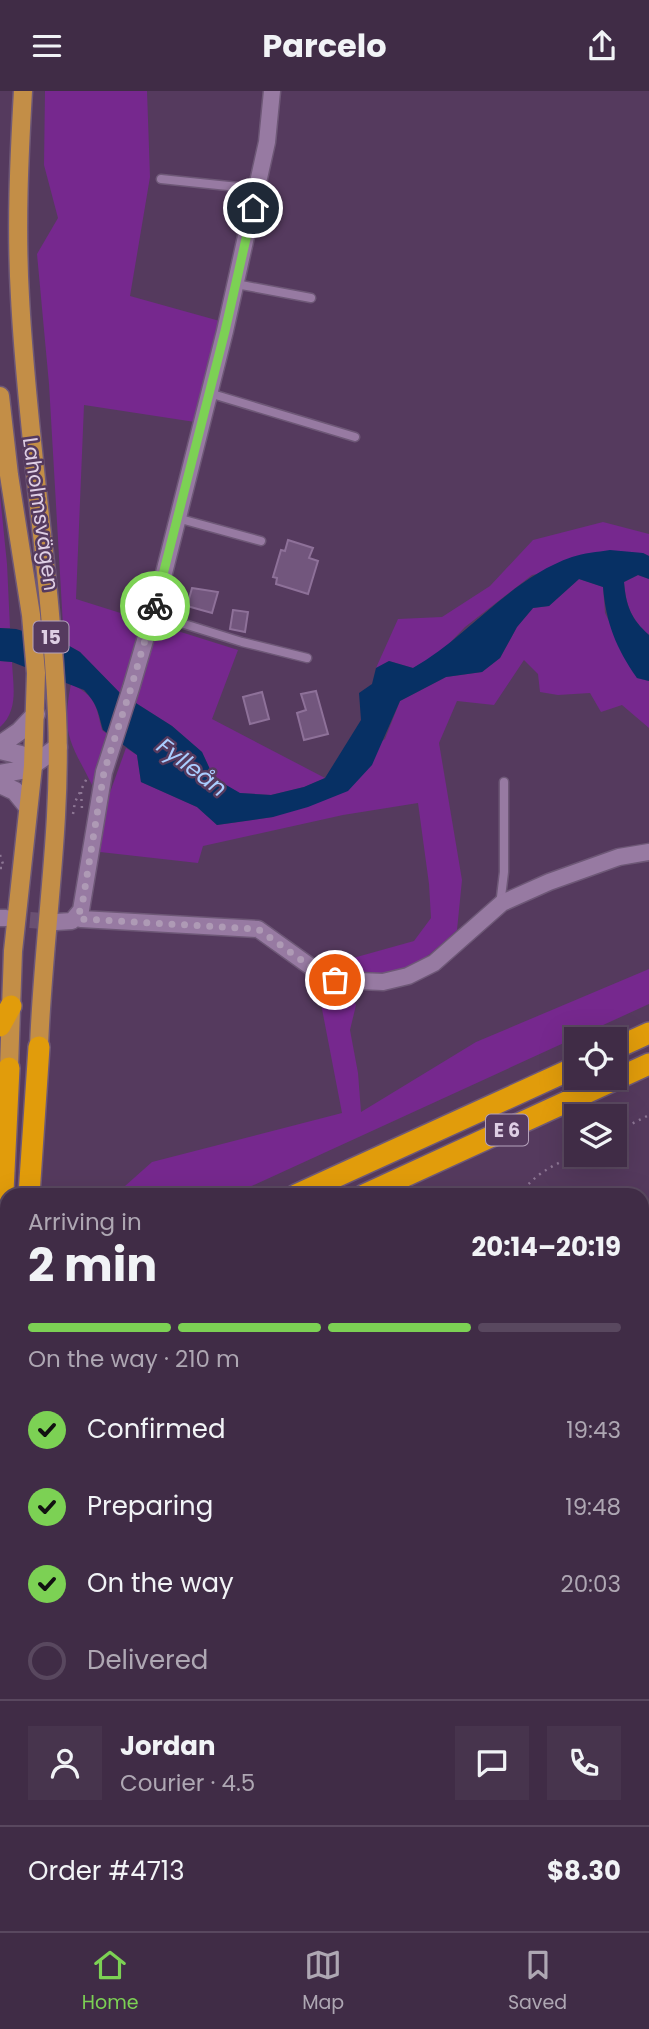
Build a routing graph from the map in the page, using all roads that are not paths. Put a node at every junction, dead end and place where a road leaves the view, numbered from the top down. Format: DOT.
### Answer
graph roads {
  1 [pos="23,91"];
  2 [pos="272,91"];
  3 [pos="161,179"];
  4 [pos="257,189"];
  5 [pos="236,284"];
  6 [pos="311,298"];
  7 [pos="209,393"];
  8 [pos="0,396"];
  9 [pos="355,437"];
  10 [pos="177,518"];
  11 [pos="261,541"];
  12 [pos="152,614"];
  13 [pos="307,658"];
  14 [pos="36,714"];
  15 [pos="58,747"];
  16 [pos="0,748"];
  17 [pos="33,766"];
  18 [pos="0,774"];
  19 [pos="504,782"];
  20 [pos="0,784"];
  21 [pos="28,807"];
  22 [pos="65,814"];
  23 [pos="649,852"];
  24 [pos="502,903"];
  25 [pos="78,917"];
  26 [pos="56,922"];
  27 [pos="11,1006"];
  28 [pos="0,1026"];
  29 [pos="648,1033"];
  30 [pos="627,1043"];
  31 [pos="39,1047"];
  32 [pos="649,1063"];
  33 [pos="3,1066"];
  34 [pos="564,1072"];
  35 [pos="36,1097"];
  36 [pos="4,1104"];
  37 [pos="2,1188"];
  38 [pos="30,1188"];
  39 [pos="311,1188"];
  40 [pos="379,1188"];
  1 -- 15 [label="main road, Laholmsvägen / 15"];
  2 -- 4 [label="street"];
  3 -- 4 [label="lane"];
  4 -- 5 [label="street"];
  5 -- 6 [label="lane"];
  5 -- 7 [label="street"];
  7 -- 9 [label="lane"];
  7 -- 10 [label="street"];
  8 -- 14 [label="main road, Laholmsvägen / 15"];
  10 -- 11 [label="lane"];
  10 -- 12 [label="street"];
  12 -- 13 [label="lane"];
  12 -- 25 [label="street"];
  14 -- 16 [label="street"];
  14 -- 17 [label="main road, Laholmsvägen / 15"];
  15 -- 17 [label="street"];
  15 -- 22 [label="main road, Laholmsvägen / 15"];
  16 -- 17 [label="street"];
  17 -- 18 [label="street"];
  17 -- 21 [label="main road, Laholmsvägen / 15"];
  17 -- 22 [label="main road, Laholmsvägen / 15"];
  19 -- 24 [label="lane"];
  20 -- 21 [label="street"];
  21 -- 27 [label="main road, Laholmsvägen / 15"];
  22 -- 31 [label="main road, Laholmsvägen / 15"];
  23 -- 24 [label="street"];
  24 -- 25 [label="street"];
  25 -- 26 [label="street"];
  27 -- 28 [label="highway"];
  27 -- 33 [label="main road, Laholmsvägen / 15"];
  29 -- 30 [label="highway"];
  31 -- 33 [label="highway"];
  31 -- 35 [label="highway, Laholmsvägen"];
  32 -- 40 [label="highway, E 6"];
  33 -- 35 [label="highway"];
  33 -- 36 [label="highway, Laholmsvägen"];
  34 -- 39 [label="highway, E 6"];
  35 -- 38 [label="highway, Laholmsvägen"];
  36 -- 37 [label="highway, Laholmsvägen"];
}
